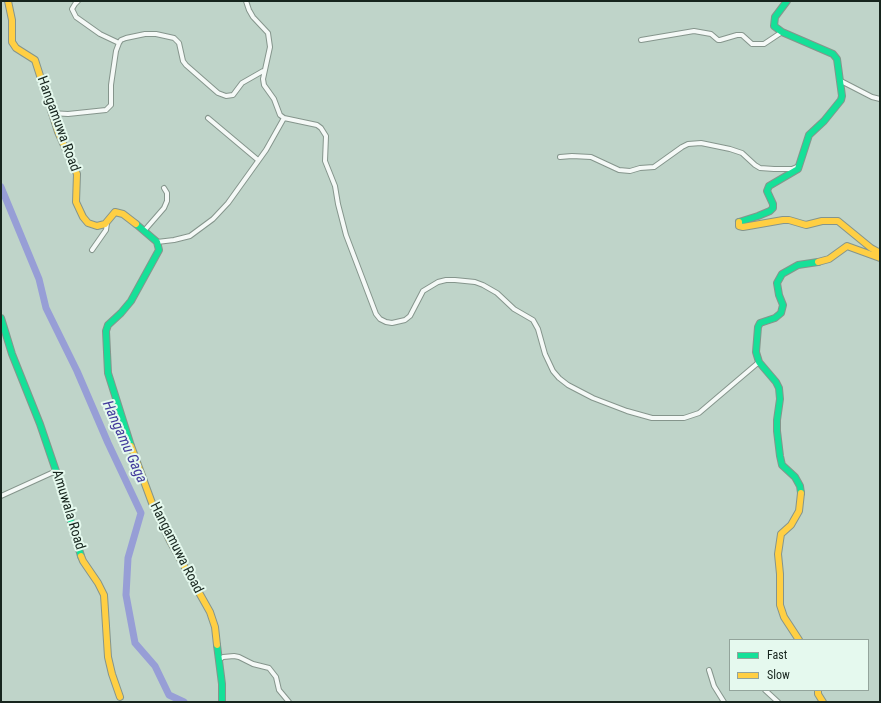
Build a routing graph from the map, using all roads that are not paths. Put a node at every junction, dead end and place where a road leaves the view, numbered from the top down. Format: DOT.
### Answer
graph roads {
  1 [pos="8,1"];
  2 [pos="78,1"];
  3 [pos="246,1"];
  4 [pos="787,1"];
  5 [pos="782,32"];
  6 [pos="641,40"];
  7 [pos="119,43"];
  8 [pos="263,71"];
  9 [pos="839,80"];
  10 [pos="880,99"];
  11 [pos="51,113"];
  12 [pos="208,118"];
  13 [pos="284,118"];
  14 [pos="560,157"];
  15 [pos="258,160"];
  16 [pos="800,166"];
  17 [pos="164,188"];
  18 [pos="107,222"];
  19 [pos="144,231"];
  20 [pos="157,242"];
  21 [pos="92,250"];
  22 [pos="880,253"];
  23 [pos="880,258"];
  24 [pos="1,318"];
  25 [pos="759,362"];
  26 [pos="56,471"];
  27 [pos="1,496"];
  28 [pos="798,639"];
  29 [pos="219,660"];
  30 [pos="709,670"];
  31 [pos="766,691"];
  32 [pos="818,691"];
  33 [pos="120,699"];
  34 [pos="222,702"];
  35 [pos="289,702"];
  36 [pos="724,702"];
  37 [pos="778,702"];
  38 [pos="823,702"];
  1 -- 11 [label="street, Hangamuwa Road"];
  2 -- 7 [label="street"];
  3 -- 8 [label="street"];
  4 -- 5 [label="street"];
  5 -- 6 [label="street"];
  5 -- 9 [label="street"];
  7 -- 8 [label="street"];
  7 -- 11 [label="street"];
  8 -- 13 [label="street"];
  9 -- 10 [label="street"];
  9 -- 16 [label="street"];
  11 -- 18 [label="street, Hangamuwa Road"];
  12 -- 15 [label="street"];
  13 -- 15 [label="street"];
  13 -- 25 [label="street"];
  14 -- 16 [label="street"];
  15 -- 20 [label="street"];
  16 -- 22 [label="street"];
  17 -- 19 [label="street"];
  18 -- 19 [label="street, Hangamuwa Road"];
  18 -- 21 [label="street"];
  19 -- 20 [label="street, Hangamuwa Road"];
  20 -- 29 [label="street, Hangamuwa Road"];
  23 -- 25 [label="street"];
  24 -- 26 [label="street, Amuwala Road"];
  25 -- 28 [label="street"];
  26 -- 27 [label="street"];
  26 -- 33 [label="street, Amuwala Road"];
  29 -- 34 [label="street, Hangamuwa Road"];
  29 -- 35 [label="street"];
  30 -- 36 [label="street"];
  31 -- 37 [label="street"];
  32 -- 38 [label="street"];
}
